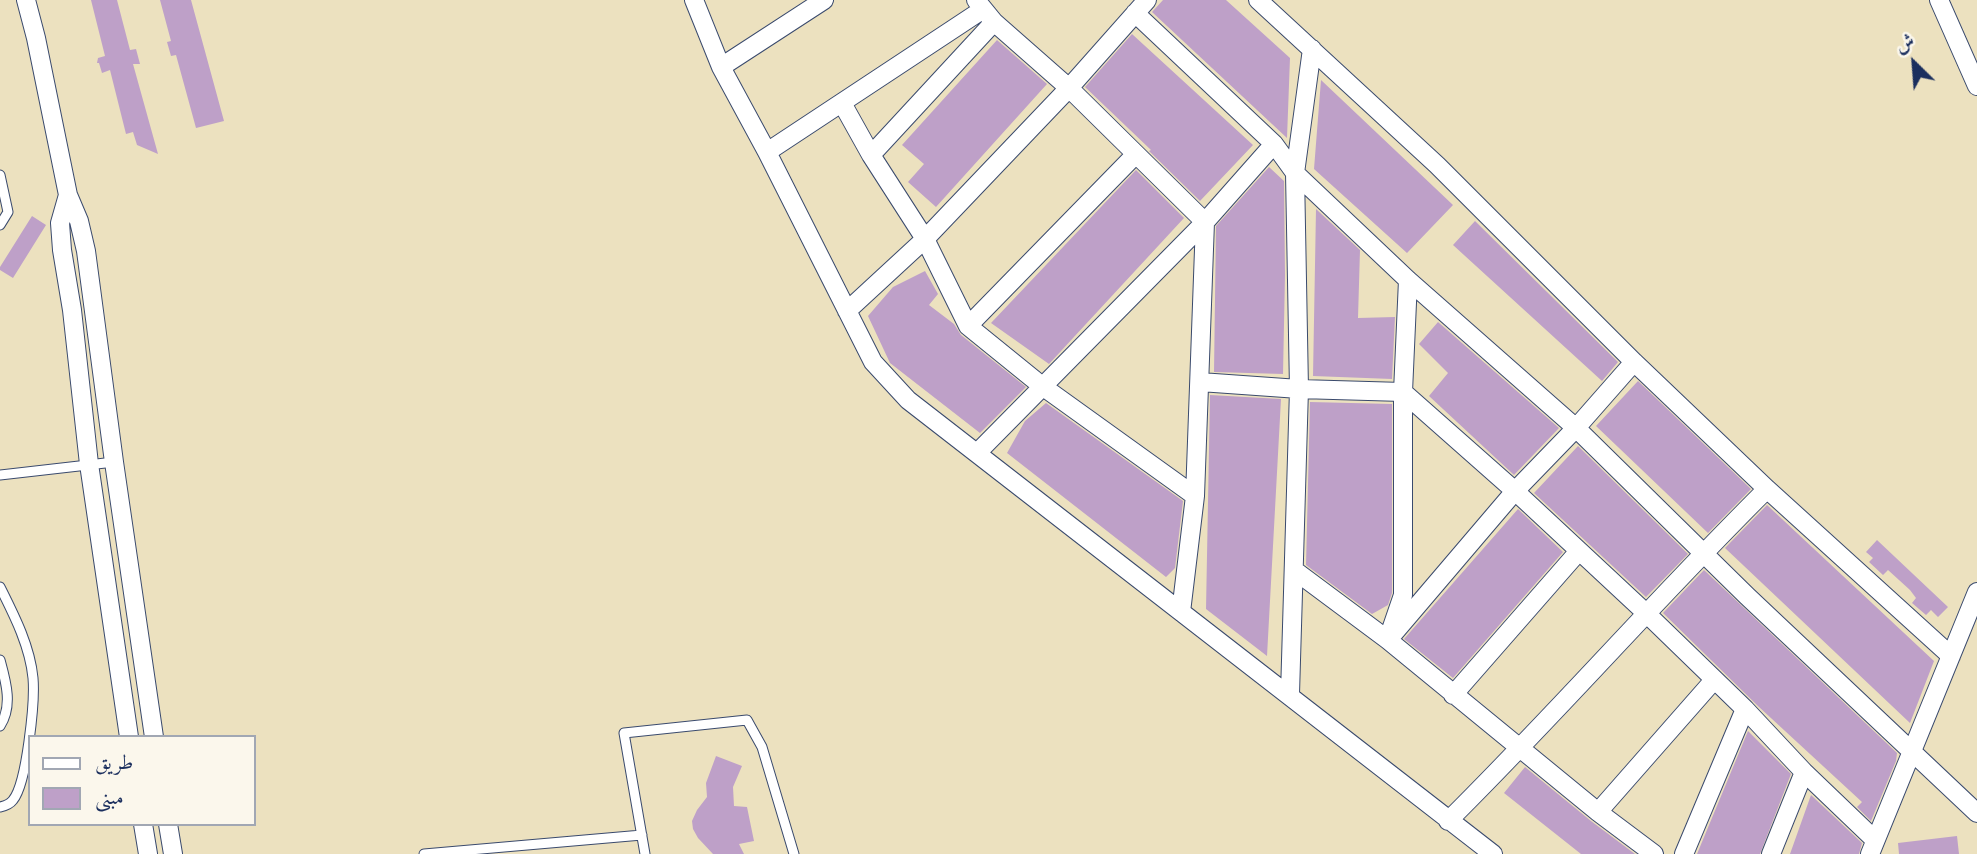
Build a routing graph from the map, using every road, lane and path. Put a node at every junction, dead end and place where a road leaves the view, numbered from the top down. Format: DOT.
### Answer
graph roads {
  1 [pos="26,0"];
  2 [pos="694,0"];
  3 [pos="824,0"];
  4 [pos="1258,0"];
  5 [pos="1939,0"];
  6 [pos="1141,6"];
  7 [pos="984,11"];
  8 [pos="1312,49"];
  9 [pos="721,67"];
  10 [pos="1977,86"];
  11 [pos="1069,88"];
  12 [pos="842,103"];
  13 [pos="1275,144"];
  14 [pos="767,152"];
  15 [pos="1135,155"];
  16 [pos="871,156"];
  17 [pos="1295,173"];
  18 [pos="0,175"];
  19 [pos="68,195"];
  20 [pos="1205,222"];
  21 [pos="0,225"];
  22 [pos="925,239"];
  23 [pos="1408,280"];
  24 [pos="847,311"];
  25 [pos="968,326"];
  26 [pos="1634,362"];
  27 [pos="1200,382"];
  28 [pos="1042,386"];
  29 [pos="1299,389"];
  30 [pos="1403,392"];
  31 [pos="1576,428"];
  32 [pos="977,453"];
  33 [pos="114,462"];
  34 [pos="89,464"];
  35 [pos="0,475"];
  36 [pos="1767,489"];
  37 [pos="1515,491"];
  38 [pos="1195,496"];
  39 [pos="1579,551"];
  40 [pos="1703,552"];
  41 [pos="1294,570"];
  42 [pos="0,587"];
  43 [pos="1977,592"];
  44 [pos="1181,612"];
  45 [pos="1647,614"];
  46 [pos="1388,640"];
  47 [pos="1951,656"];
  48 [pos="0,660"];
  49 [pos="1714,680"];
  50 [pos="1290,694"];
  51 [pos="1453,695"];
  52 [pos="1745,709"];
  53 [pos="0,726"];
  54 [pos="29,735"];
  55 [pos="129,735"];
  56 [pos="154,735"];
  57 [pos="28,741"];
  58 [pos="1521,748"];
  59 [pos="1911,750"];
  60 [pos="1804,772"];
  61 [pos="0,807"];
  62 [pos="1598,813"];
  63 [pos="1977,813"];
  64 [pos="1448,821"];
  65 [pos="143,826"];
  66 [pos="169,826"];
  67 [pos="642,835"];
  68 [pos="1873,847"];
  69 [pos="148,854"];
  70 [pos="173,854"];
  71 [pos="424,854"];
  72 [pos="645,854"];
  73 [pos="794,854"];
  74 [pos="1493,854"];
  75 [pos="1654,854"];
  76 [pos="1684,854"];
  77 [pos="1771,854"];
  1 -- 19 [label="street"];
  2 -- 9 [label="street"];
  3 -- 9 [label="street"];
  4 -- 8 [label="street"];
  5 -- 10 [label="street"];
  6 -- 11 [label="street"];
  6 -- 13 [label="street"];
  7 -- 11 [label="street"];
  7 -- 12 [label="street"];
  7 -- 16 [label="street"];
  8 -- 17 [label="street"];
  8 -- 26 [label="street"];
  9 -- 14 [label="street"];
  11 -- 15 [label="street"];
  11 -- 22 [label="street"];
  12 -- 14 [label="street"];
  12 -- 16 [label="street"];
  13 -- 17 [label="street"];
  13 -- 20 [label="street"];
  14 -- 24 [label="street"];
  15 -- 20 [label="street"];
  15 -- 25 [label="street"];
  16 -- 22 [label="street"];
  17 -- 23 [label="street"];
  17 -- 29 [label="street"];
  18 -- 21 [label="lane"];
  19 -- 33 [label="street"];
  19 -- 34 [label="street"];
  20 -- 27 [label="street"];
  20 -- 28 [label="street"];
  22 -- 24 [label="street"];
  22 -- 25 [label="street"];
  23 -- 30 [label="street"];
  23 -- 31 [label="street"];
  24 -- 32 [label="street"];
  25 -- 28 [label="street"];
  26 -- 31 [label="street"];
  26 -- 36 [label="street"];
  27 -- 29 [label="street"];
  27 -- 38 [label="street"];
  28 -- 32 [label="street"];
  28 -- 38 [label="street"];
  29 -- 30 [label="street"];
  29 -- 41 [label="street"];
  30 -- 37 [label="street"];
  30 -- 46 [label="street"];
  31 -- 37 [label="street"];
  31 -- 40 [label="street"];
  32 -- 44 [label="street"];
  33 -- 34 [label="lane"];
  33 -- 56 [label="street"];
  34 -- 35 [label="lane"];
  34 -- 55 [label="street"];
  36 -- 40 [label="street"];
  36 -- 47 [label="street"];
  37 -- 39 [label="street"];
  37 -- 46 [label="street"];
  38 -- 44 [label="street"];
  39 -- 45 [label="street"];
  39 -- 51 [label="street"];
  40 -- 45 [label="street"];
  40 -- 59 [label="street"];
  41 -- 46 [label="street"];
  41 -- 50 [label="street"];
  42 -- 54 [label="lane"];
  43 -- 47 [label="street"];
  44 -- 50 [label="street"];
  45 -- 49 [label="street"];
  45 -- 58 [label="street"];
  46 -- 51 [label="street"];
  47 -- 59 [label="street"];
  48 -- 53 [label="lane"];
  49 -- 52 [label="street"];
  49 -- 62 [label="street"];
  50 -- 64 [label="street"];
  51 -- 58 [label="street"];
  52 -- 60 [label="street"];
  52 -- 76 [label="street"];
  57 -- 61 [label="lane"];
  58 -- 62 [label="street"];
  58 -- 64 [label="street"];
  59 -- 63 [label="street"];
  59 -- 68 [label="street"];
  60 -- 68 [label="street"];
  60 -- 77 [label="street"];
  62 -- 75 [label="street"];
  64 -- 74 [label="street"];
  65 -- 69 [label="street"];
  66 -- 70 [label="street"];
  67 -- 71 [label="lane"];
  67 -- 72 [label="lane"];
  67 -- 73 [label="lane"];
}
